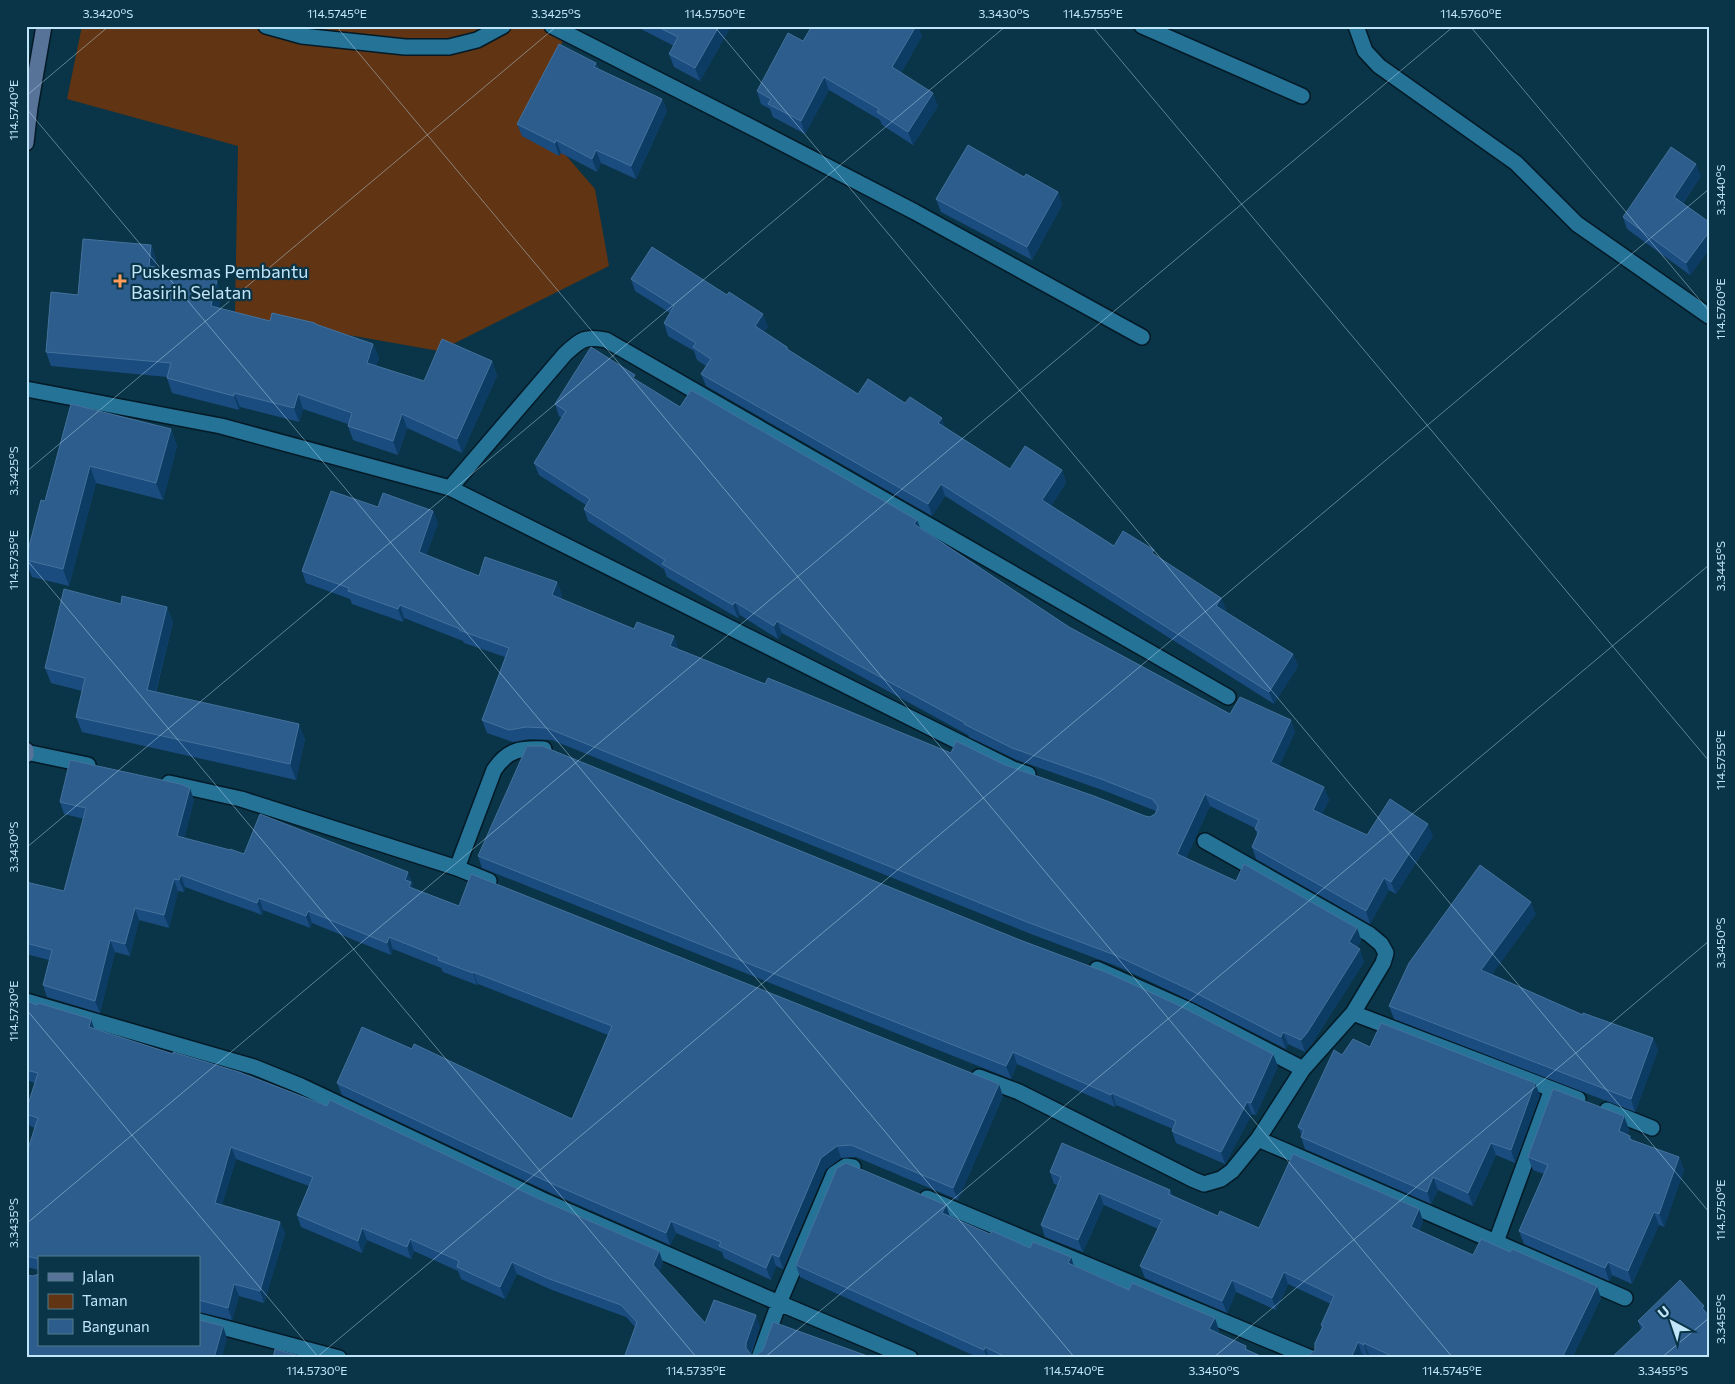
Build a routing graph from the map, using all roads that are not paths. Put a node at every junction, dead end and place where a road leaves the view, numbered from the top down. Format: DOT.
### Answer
graph roads {
  1 [pos="44,26"];
  2 [pos="266,26"];
  3 [pos="504,26"];
  4 [pos="552,26"];
  5 [pos="1142,26"];
  6 [pos="1356,26"];
  7 [pos="1302,96"];
  8 [pos="26,143"];
  9 [pos="1709,316"];
  10 [pos="1142,337"];
  11 [pos="26,389"];
  12 [pos="450,488"];
  13 [pos="1228,697"];
  14 [pos="26,752"];
  15 [pos="557,753"];
  16 [pos="104,769"];
  17 [pos="1040,778"];
  18 [pos="153,780"];
  19 [pos="1205,841"];
  20 [pos="457,868"];
  21 [pos="504,886"];
  22 [pos="1081,963"];
  23 [pos="26,1001"];
  24 [pos="1353,1013"];
  25 [pos="1302,1069"];
  26 [pos="964,1070"];
  27 [pos="1552,1088"];
  28 [pos="1652,1128"];
  29 [pos="1258,1139"];
  30 [pos="871,1174"];
  31 [pos="917,1193"];
  32 [pos="1496,1242"];
  33 [pos="1625,1298"];
  34 [pos="779,1303"];
  35 [pos="200,1321"];
  36 [pos="339,1358"];
  37 [pos="759,1358"];
  38 [pos="910,1358"];
  39 [pos="1311,1358"];
  1 -- 8 [label="street"];
  2 -- 3 [label="street"];
  4 -- 10 [label="street"];
  5 -- 7 [label="street"];
  6 -- 9 [label="street"];
  11 -- 12 [label="street"];
  12 -- 13 [label="street"];
  12 -- 17 [label="street"];
  14 -- 16 [label="street"];
  15 -- 20 [label="street"];
  18 -- 20 [label="street"];
  19 -- 24 [label="street"];
  20 -- 21 [label="street"];
  22 -- 25 [label="street"];
  23 -- 34 [label="street"];
  24 -- 25 [label="street"];
  24 -- 27 [label="street"];
  25 -- 29 [label="street"];
  26 -- 29 [label="street"];
  27 -- 28 [label="street"];
  27 -- 32 [label="street"];
  29 -- 32 [label="street"];
  30 -- 34 [label="street"];
  31 -- 39 [label="street"];
  32 -- 33 [label="street"];
  34 -- 37 [label="street"];
  34 -- 38 [label="street"];
  35 -- 36 [label="street"];
}
